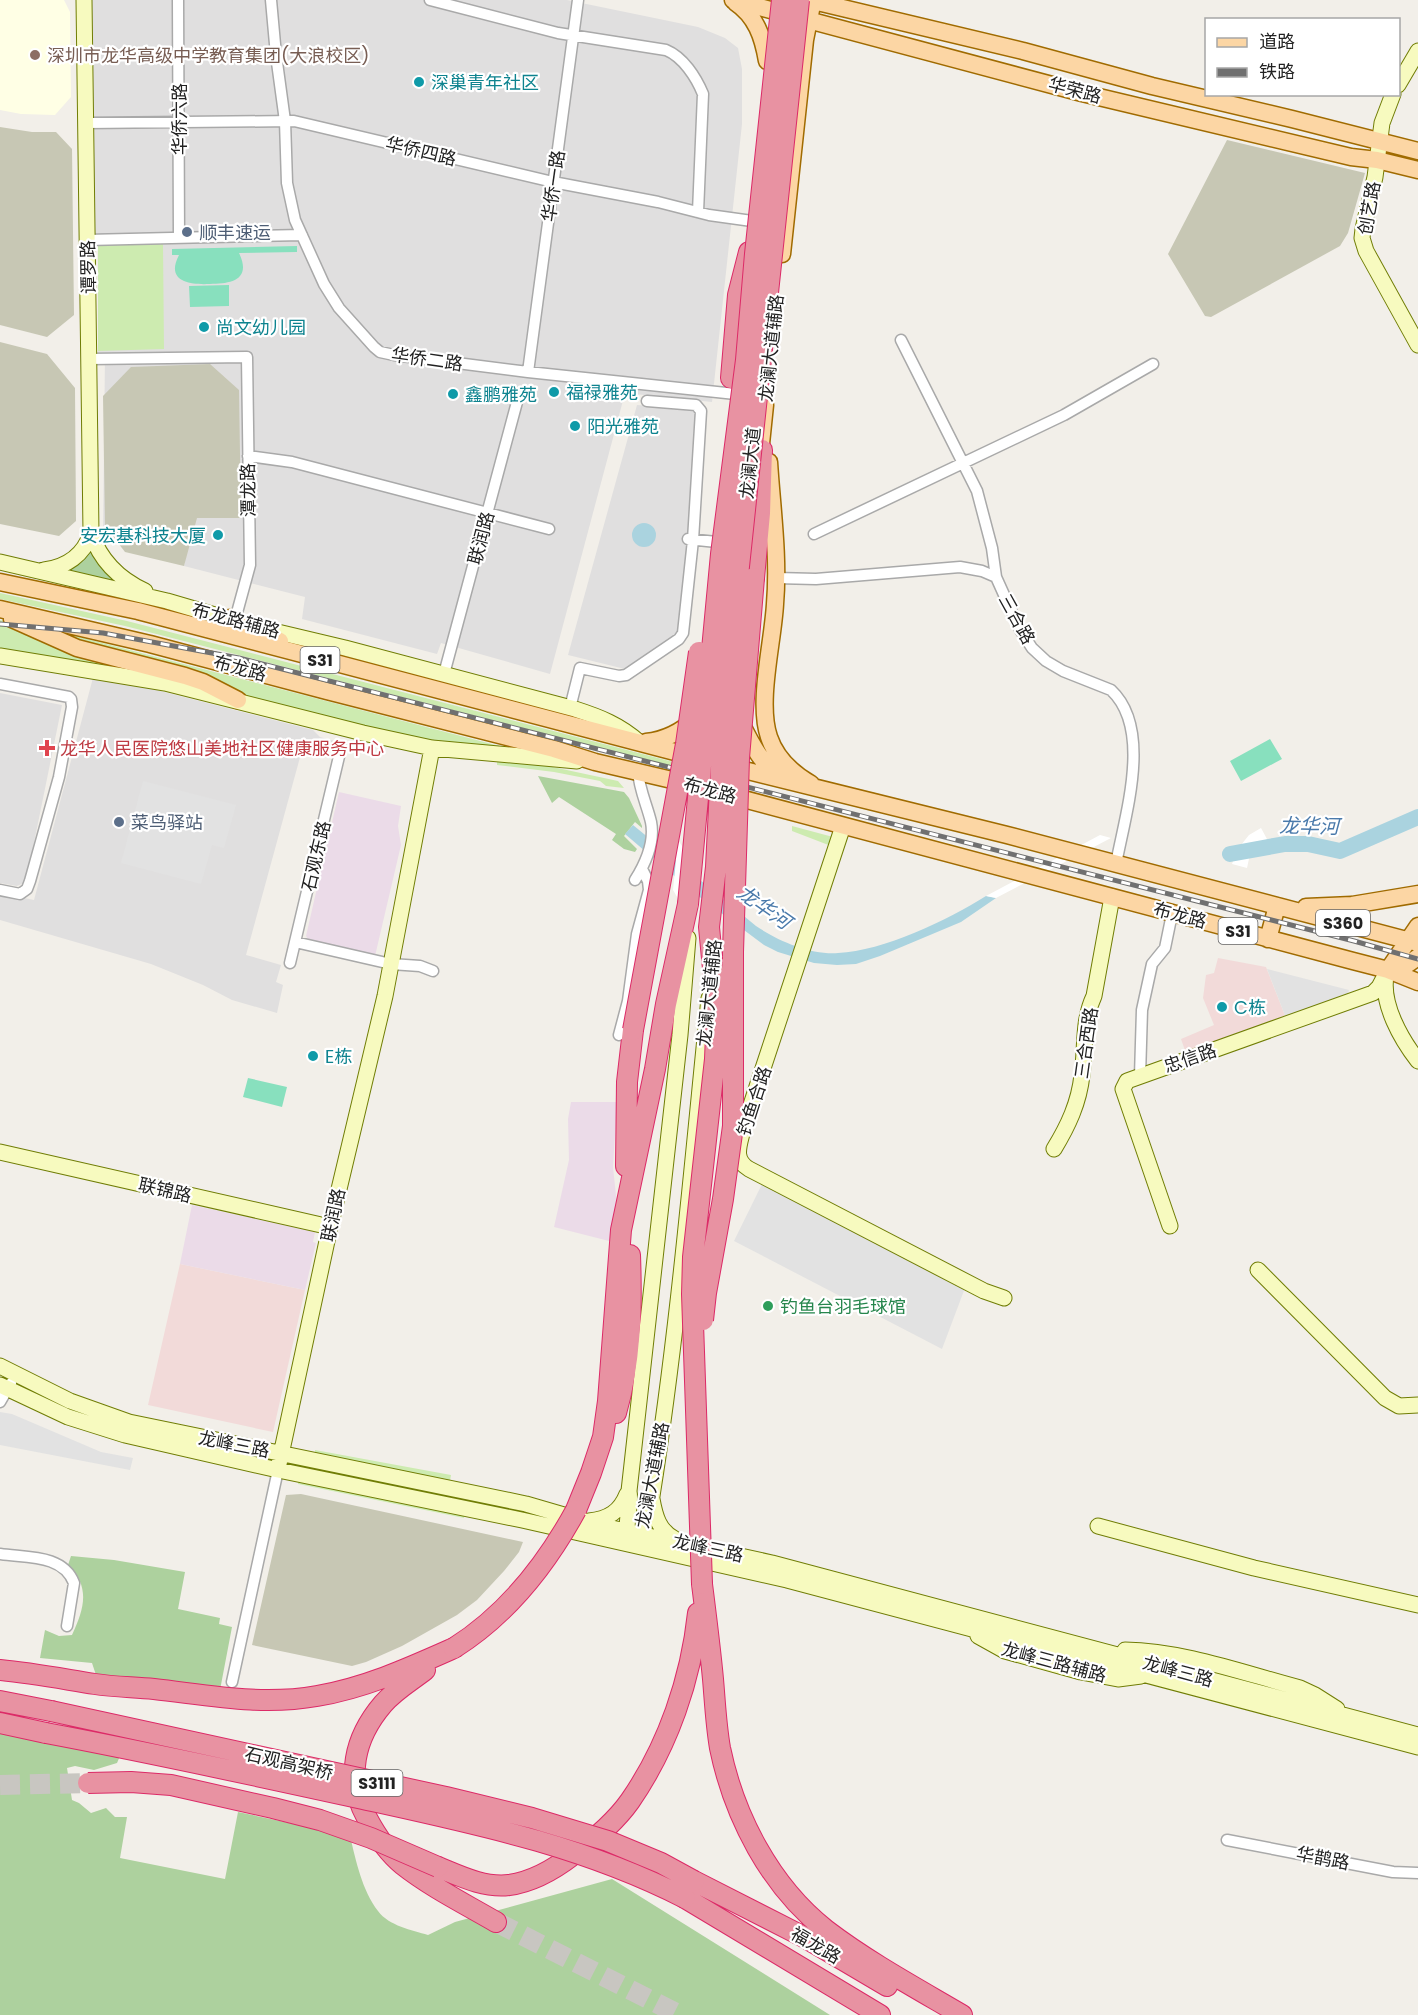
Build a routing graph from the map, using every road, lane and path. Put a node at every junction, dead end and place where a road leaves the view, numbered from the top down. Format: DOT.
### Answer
graph roads {
  1 [pos="84,0"];
  2 [pos="178,0"];
  3 [pos="271,0"];
  4 [pos="430,0"];
  5 [pos="578,0"];
  6 [pos="732,0"];
  7 [pos="809,0"];
  8 [pos="842,0"];
  9 [pos="776,3"];
  10 [pos="858,12"];
  11 [pos="809,20"];
  12 [pos="847,30"];
  13 [pos="573,35"];
  14 [pos="1418,51"];
  15 [pos="767,56"];
  16 [pos="804,57"];
  17 [pos="1400,82"];
  18 [pos="1392,96"];
  19 [pos="285,121"];
  20 [pos="179,122"];
  21 [pos="86,123"];
  22 [pos="1380,141"];
  23 [pos="1418,151"];
  24 [pos="1377,160"];
  25 [pos="1418,170"];
  26 [pos="553,182"];
  27 [pos="698,212"];
  28 [pos="752,221"];
  29 [pos="302,235"];
  30 [pos="179,238"];
  31 [pos="87,240"];
  32 [pos="749,252"];
  33 [pos="900,340"];
  34 [pos="1418,345"];
  35 [pos="89,359"];
  36 [pos="1153,364"];
  37 [pos="528,372"];
  38 [pos="767,384"];
  39 [pos="742,389"];
  40 [pos="647,401"];
  41 [pos="517,402"];
  42 [pos="765,405"];
  43 [pos="762,450"];
  44 [pos="248,456"];
  45 [pos="964,464"];
  46 [pos="488,513"];
  47 [pos="549,529"];
  48 [pos="91,533"];
  49 [pos="814,534"];
  50 [pos="690,540"];
  51 [pos="726,543"];
  52 [pos="0,562"];
  53 [pos="35,570"];
  54 [pos="996,577"];
  55 [pos="776,578"];
  56 [pos="0,582"];
  57 [pos="166,601"];
  58 [pos="0,609"];
  59 [pos="0,614"];
  60 [pos="232,619"];
  61 [pos="0,656"];
  62 [pos="321,660"];
  63 [pos="444,674"];
  64 [pos="0,684"];
  65 [pos="732,685"];
  66 [pos="710,694"];
  67 [pos="238,700"];
  68 [pos="565,715"];
  69 [pos="639,742"];
  70 [pos="340,748"];
  71 [pos="432,748"];
  72 [pos="555,749"];
  73 [pos="703,759"];
  74 [pos="595,762"];
  75 [pos="728,765"];
  76 [pos="644,773"];
  77 [pos="791,783"];
  78 [pos="702,788"];
  79 [pos="828,792"];
  80 [pos="727,795"];
  81 [pos="780,809"];
  82 [pos="843,826"];
  83 [pos="696,851"];
  84 [pos="722,857"];
  85 [pos="1116,864"];
  86 [pos="642,869"];
  87 [pos="634,880"];
  88 [pos="0,890"];
  89 [pos="1418,894"];
  90 [pos="1112,897"];
  91 [pos="689,904"];
  92 [pos="1277,906"];
  93 [pos="1172,914"];
  94 [pos="713,926"];
  95 [pos="1418,926"];
  96 [pos="1268,939"];
  97 [pos="1413,941"];
  98 [pos="294,942"];
  99 [pos="1418,957"];
  100 [pos="290,963"];
  101 [pos="391,964"];
  102 [pos="1388,970"];
  103 [pos="433,971"];
  104 [pos="1418,982"];
  105 [pos="619,1035"];
  106 [pos="1418,1061"];
  107 [pos="1140,1076"];
  108 [pos="672,1107"];
  109 [pos="698,1109"];
  110 [pos="1054,1149"];
  111 [pos="0,1152"];
  112 [pos="1170,1226"];
  113 [pos="330,1227"];
  114 [pos="1258,1270"];
  115 [pos="1004,1298"];
  116 [pos="0,1366"];
  117 [pos="16,1375"];
  118 [pos="695,1388"];
  119 [pos="2,1392"];
  120 [pos="1418,1405"];
  121 [pos="282,1454"];
  122 [pos="278,1470"];
  123 [pos="629,1491"];
  124 [pos="652,1496"];
  125 [pos="581,1516"];
  126 [pos="1098,1526"];
  127 [pos="626,1530"];
  128 [pos="638,1539"];
  129 [pos="686,1544"];
  130 [pos="0,1554"];
  131 [pos="702,1584"];
  132 [pos="1418,1605"];
  133 [pos="67,1626"];
  134 [pos="454,1648"];
  135 [pos="1098,1649"];
  136 [pos="0,1670"];
  137 [pos="232,1682"];
  138 [pos="0,1701"];
  139 [pos="0,1723"];
  140 [pos="1418,1735"];
  141 [pos="1418,1747"];
  142 [pos="88,1783"];
  143 [pos="1227,1840"];
  144 [pos="1418,1873"];
  145 [pos="689,1889"];
  146 [pos="496,1922"];
  147 [pos="880,2015"];
  148 [pos="936,2015"];
  149 [pos="962,2015"];
  1 -- 21 [label="main road, 谭罗路"];
  2 -- 20 [label="street, 华侨六路"];
  3 -- 19 [label="street, 华侨二路"];
  4 -- 13 [label="street"];
  5 -- 13 [label="street, 华侨一路"];
  6 -- 9 [label="main road, 华荣路"];
  6 -- 15 [label="main road"];
  7 -- 10 [label="main road, 华荣路"];
  7 -- 11 [label="main road, 龙澜大道辅路"];
  7 -- 94 [label="highway, 龙澜大道, bridge"];
  8 -- 10 [label="main road"];
  9 -- 11 [label="main road, 华荣路"];
  9 -- 15 [label="main road"];
  9 -- 91 [label="highway, 龙澜大道, bridge"];
  10 -- 22 [label="main road, 华荣路"];
  11 -- 12 [label="main road, 华荣路"];
  11 -- 16 [label="main road, 龙澜大道辅路"];
  12 -- 16 [label="main road"];
  12 -- 24 [label="main road, 华荣路"];
  13 -- 26 [label="street, 华侨一路"];
  13 -- 27 [label="street"];
  14 -- 17 [label="main road"];
  15 -- 16 [label="main road"];
  15 -- 28 [label="main road"];
  16 -- 38 [label="main road, 龙澜大道辅路"];
  18 -- 22 [label="main road, 创艺路"];
  19 -- 20 [label="street, 华侨四路"];
  19 -- 26 [label="street, 华侨四路"];
  19 -- 29 [label="street, 华侨二路"];
  20 -- 21 [label="street, 华侨四路"];
  20 -- 30 [label="street, 华侨六路"];
  21 -- 31 [label="main road, 谭罗路"];
  22 -- 23 [label="main road, 华荣路"];
  22 -- 24 [label="main road, 创艺路"];
  24 -- 25 [label="main road, 华荣路"];
  24 -- 34 [label="main road, 创艺路"];
  26 -- 27 [label="street, 华侨四路"];
  26 -- 37 [label="street, 华侨一路"];
  27 -- 28 [label="street, 华侨四路"];
  28 -- 32 [label="main road"];
  29 -- 30 [label="street"];
  29 -- 37 [label="street, 华侨二路"];
  30 -- 31 [label="street"];
  31 -- 35 [label="main road, 谭罗路"];
  32 -- 39 [label="highway"];
  33 -- 45 [label="street, 三合路"];
  35 -- 44 [label="street, 潭龙路"];
  35 -- 48 [label="main road, 谭罗路"];
  36 -- 45 [label="street"];
  37 -- 39 [label="street, 华侨二路"];
  38 -- 39 [label="main road"];
  38 -- 42 [label="main road, 龙澜大道辅路"];
  39 -- 42 [label="main road"];
  39 -- 51 [label="main road, 龙澜大道辅路"];
  39 -- 125 [label="highway, bridge"];
  40 -- 50 [label="street"];
  41 -- 46 [label="street, 联润路"];
  42 -- 43 [label="main road, 龙澜大道辅路"];
  42 -- 55 [label="main road"];
  43 -- 65 [label="main road, 龙澜大道辅路"];
  43 -- 118 [label="highway, bridge"];
  44 -- 46 [label="street"];
  44 -- 60 [label="street, 潭龙路"];
  45 -- 49 [label="street"];
  45 -- 54 [label="street, 三合路"];
  46 -- 47 [label="street"];
  46 -- 63 [label="street, 联润路"];
  48 -- 53 [label="main road"];
  48 -- 57 [label="main road"];
  50 -- 51 [label="street"];
  50 -- 68 [label="street"];
  51 -- 66 [label="main road, 龙澜大道辅路"];
  52 -- 53 [label="main road, 布龙路辅路"];
  53 -- 57 [label="main road, 布龙路辅路"];
  54 -- 55 [label="street"];
  54 -- 85 [label="street, 三合路"];
  55 -- 79 [label="main road"];
  56 -- 62 [label="main road, 布龙路 / S31"];
  57 -- 60 [label="main road, 布龙路辅路"];
  58 -- 72 [label="main road, 布龙路 / S31"];
  59 -- 67 [label="main road"];
  60 -- 62 [label="main road"];
  60 -- 63 [label="main road, 布龙路辅路"];
  61 -- 67 [label="main road"];
  62 -- 68 [label="main road, 布龙路 / S31"];
  63 -- 68 [label="main road, 布龙路辅路"];
  64 -- 88 [label="street"];
  65 -- 75 [label="main road, 龙澜大道辅路"];
  65 -- 77 [label="main road"];
  66 -- 69 [label="main road"];
  66 -- 73 [label="main road, 龙澜大道辅路"];
  67 -- 71 [label="main road"];
  68 -- 69 [label="main road, 布龙路 / S31"];
  68 -- 72 [label="main road"];
  69 -- 73 [label="main road, 布龙路 / S31"];
  70 -- 98 [label="street, 石观东路"];
  71 -- 74 [label="main road"];
  71 -- 101 [label="main road, 联润路"];
  72 -- 74 [label="main road, 布龙路 / S31"];
  73 -- 75 [label="main road, 布龙路 / S31"];
  73 -- 78 [label="main road, 龙澜大道辅路"];
  74 -- 76 [label="main road, 布龙路 / S31"];
  75 -- 77 [label="main road, 布龙路 / S31"];
  75 -- 80 [label="main road, 龙澜大道辅路"];
  76 -- 78 [label="main road, 布龙路 / S31"];
  76 -- 83 [label="main road"];
  76 -- 86 [label="street"];
  77 -- 79 [label="main road, 布龙路 / S31"];
  78 -- 80 [label="main road, 布龙路 / S31"];
  78 -- 83 [label="main road, 龙澜大道辅路"];
  79 -- 85 [label="main road, 布龙路 / S31"];
  80 -- 81 [label="main road, 布龙路 / S31"];
  80 -- 84 [label="main road, 龙澜大道辅路"];
  81 -- 82 [label="main road, 布龙路 / S31"];
  81 -- 84 [label="main road"];
  82 -- 90 [label="main road, 布龙路 / S31"];
  82 -- 115 [label="main road, 钓鱼合路"];
  83 -- 91 [label="main road, 龙澜大道辅路, bridge"];
  84 -- 94 [label="main road, 龙澜大道辅路"];
  85 -- 92 [label="main road, 布龙路 / S31"];
  86 -- 87 [label="street"];
  86 -- 105 [label="street"];
  89 -- 92 [label="main road"];
  90 -- 93 [label="main road, 布龙路 / S31"];
  90 -- 110 [label="main road, 三合西路"];
  91 -- 108 [label="main road, 龙澜大道辅路"];
  91 -- 125 [label="highway, 龙澜大道"];
  92 -- 96 [label="main road"];
  92 -- 97 [label="main road, 布龙路 / S360"];
  93 -- 96 [label="main road, 布龙路 / S31"];
  93 -- 107 [label="street"];
  94 -- 109 [label="main road, 龙澜大道辅路"];
  94 -- 118 [label="highway, 龙澜大道, bridge"];
  95 -- 97 [label="main road"];
  96 -- 102 [label="main road, 布龙路 / S31"];
  97 -- 102 [label="main road"];
  98 -- 100 [label="street, 石观东路"];
  98 -- 101 [label="street"];
  99 -- 102 [label="main road"];
  101 -- 103 [label="street"];
  101 -- 113 [label="main road, 联润路"];
  102 -- 104 [label="main road, 布龙路"];
  102 -- 106 [label="main road"];
  102 -- 107 [label="main road, 忠信路"];
  107 -- 112 [label="main road, 忠信路"];
  108 -- 109 [label="main road"];
  108 -- 123 [label="main road, 龙澜大道辅路"];
  109 -- 124 [label="main road, 龙澜大道辅路"];
  111 -- 113 [label="main road, 联锦路"];
  113 -- 121 [label="main road, 联润路"];
  114 -- 120 [label="main road"];
  116 -- 117 [label="main road, 龙峰三路"];
  117 -- 119 [label="street"];
  117 -- 121 [label="main road, 龙峰三路"];
  118 -- 131 [label="highway, bridge"];
  119 -- 122 [label="main road, 龙峰三路"];
  121 -- 122 [label="main road, 联润路"];
  121 -- 125 [label="main road, 龙峰三路"];
  122 -- 128 [label="main road, 龙峰三路"];
  122 -- 137 [label="street, 联润路"];
  123 -- 125 [label="main road"];
  123 -- 127 [label="main road, 龙澜大道辅路"];
  124 -- 128 [label="main road, 龙澜大道辅路"];
  124 -- 129 [label="main road"];
  125 -- 127 [label="main road, 龙峰三路"];
  125 -- 134 [label="highway, bridge"];
  126 -- 132 [label="main road"];
  127 -- 128 [label="main road, 龙澜大道辅路"];
  128 -- 129 [label="main road, 龙峰三路"];
  128 -- 141 [label="main road, 龙峰三路"];
  129 -- 135 [label="main road, 龙峰三路"];
  130 -- 133 [label="street"];
  131 -- 142 [label="highway, bridge"];
  131 -- 149 [label="highway"];
  134 -- 136 [label="highway"];
  134 -- 146 [label="highway, bridge"];
  135 -- 140 [label="main road, 龙峰三路辅路"];
  138 -- 145 [label="highway, 石观高架桥 / S3111, bridge"];
  139 -- 145 [label="highway, 石观高架桥 / S3111, bridge"];
  143 -- 144 [label="street, 华鹊路"];
  145 -- 147 [label="highway, 福龙路 / S3111"];
  145 -- 148 [label="highway, 福龙路 / S3111"];
}
